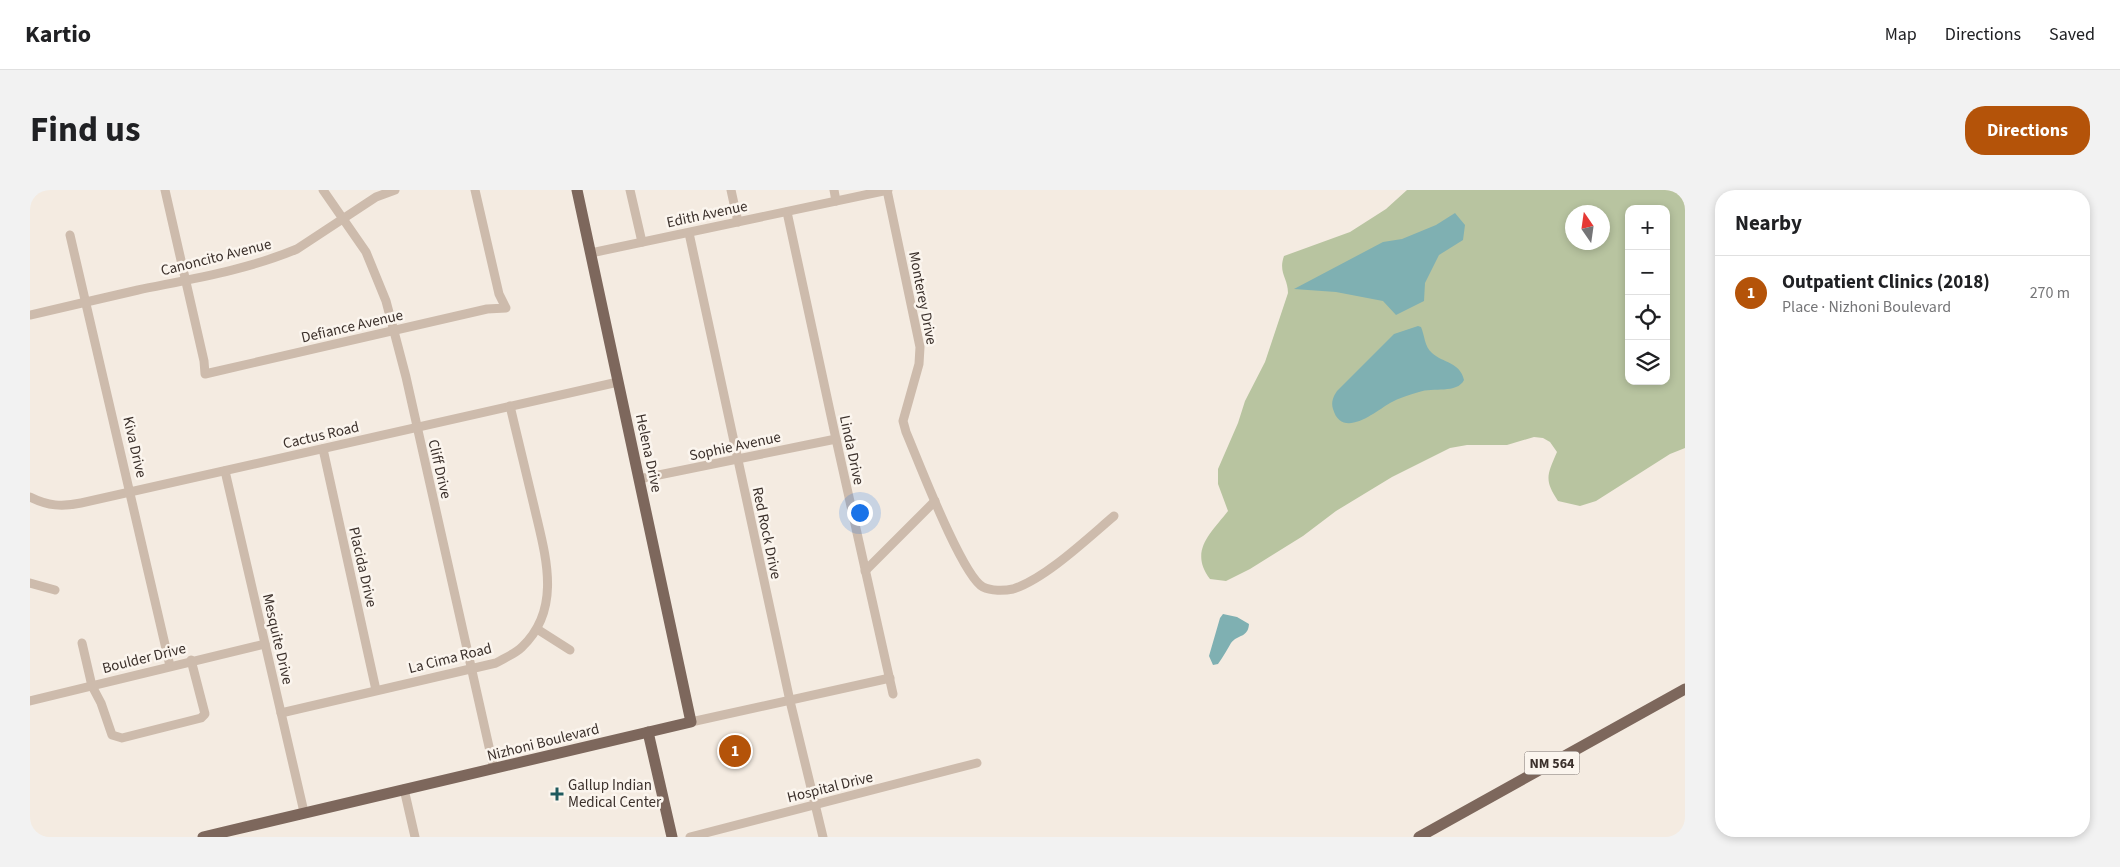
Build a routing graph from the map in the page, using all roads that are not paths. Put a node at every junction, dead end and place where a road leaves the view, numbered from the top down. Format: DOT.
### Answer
graph roads {
  1 [pos="165,190"];
  2 [pos="323,190"];
  3 [pos="395,190"];
  4 [pos="475,190"];
  5 [pos="577,190"];
  6 [pos="630,190"];
  7 [pos="731,190"];
  8 [pos="834,190"];
  9 [pos="887,190"];
  10 [pos="836,201"];
  11 [pos="787,212"];
  12 [pos="343,220"];
  13 [pos="738,222"];
  14 [pos="690,233"];
  15 [pos="70,235"];
  16 [pos="642,242"];
  17 [pos="591,253"];
  18 [pos="186,280"];
  19 [pos="87,302"];
  20 [pos="30,315"];
  21 [pos="394,330"];
  22 [pos="618,382"];
  23 [pos="510,406"];
  24 [pos="416,428"];
  25 [pos="836,439"];
  26 [pos="323,449"];
  27 [pos="737,459"];
  28 [pos="225,471"];
  29 [pos="639,479"];
  30 [pos="131,492"];
  31 [pos="30,498"];
  32 [pos="936,501"];
  33 [pos="1114,516"];
  34 [pos="865,571"];
  35 [pos="30,584"];
  36 [pos="55,590"];
  37 [pos="537,629"];
  38 [pos="82,643"];
  39 [pos="265,644"];
  40 [pos="570,650"];
  41 [pos="191,660"];
  42 [pos="170,666"];
  43 [pos="471,669"];
  44 [pos="890,678"];
  45 [pos="92,686"];
  46 [pos="376,690"];
  47 [pos="1685,690"];
  48 [pos="893,694"];
  49 [pos="30,701"];
  50 [pos="790,701"];
  51 [pos="281,713"];
  52 [pos="691,722"];
  53 [pos="648,732"];
  54 [pos="977,763"];
  55 [pos="494,770"];
  56 [pos="404,788"];
  57 [pos="815,804"];
  58 [pos="304,812"];
  59 [pos="203,837"];
  60 [pos="415,837"];
  61 [pos="672,837"];
  62 [pos="690,837"];
  63 [pos="823,837"];
  64 [pos="1419,837"];
  1 -- 18 [label="street"];
  2 -- 12 [label="street, Cliff Drive"];
  3 -- 12 [label="street, Canoncito Avenue"];
  4 -- 21 [label="street, Defiance Avenue"];
  5 -- 17 [label="main road, Helena Drive"];
  6 -- 16 [label="street"];
  7 -- 13 [label="street"];
  8 -- 10 [label="street"];
  9 -- 10 [label="street, Edith Avenue"];
  9 -- 32 [label="street, Monterey Drive"];
  10 -- 11 [label="street, Edith Avenue"];
  11 -- 13 [label="street, Edith Avenue"];
  11 -- 25 [label="street, Linda Drive"];
  12 -- 18 [label="street, Canoncito Avenue"];
  12 -- 21 [label="street, Cliff Drive"];
  13 -- 14 [label="street, Edith Avenue"];
  14 -- 16 [label="street, Edith Avenue"];
  14 -- 27 [label="street, Red Rock Drive"];
  15 -- 19 [label="street, Kiva Drive"];
  16 -- 17 [label="street, Edith Avenue"];
  17 -- 22 [label="main road, Helena Drive"];
  18 -- 19 [label="street, Canoncito Avenue"];
  18 -- 21 [label="street, Defiance Avenue"];
  19 -- 20 [label="street, Canoncito Avenue"];
  19 -- 30 [label="street, Kiva Drive"];
  21 -- 24 [label="street, Cliff Drive"];
  22 -- 23 [label="street, Cactus Road"];
  22 -- 29 [label="main road, Helena Drive"];
  23 -- 24 [label="street, Cactus Road"];
  23 -- 37 [label="street, La Cima Road"];
  24 -- 26 [label="street, Cactus Road"];
  24 -- 43 [label="street, Cliff Drive"];
  25 -- 27 [label="street, Sophie Avenue"];
  25 -- 34 [label="street, Linda Drive"];
  26 -- 28 [label="street, Cactus Road"];
  26 -- 46 [label="street, Placida Drive"];
  27 -- 29 [label="street, Sophie Avenue"];
  27 -- 50 [label="street, Red Rock Drive"];
  28 -- 30 [label="street, Cactus Road"];
  28 -- 39 [label="street, Mesquite Drive"];
  29 -- 52 [label="main road, Helena Drive"];
  30 -- 31 [label="street, Cactus Road"];
  30 -- 42 [label="street, Kiva Drive"];
  32 -- 33 [label="street, Monterey Drive"];
  32 -- 34 [label="street"];
  34 -- 44 [label="street, Linda Drive"];
  35 -- 36 [label="street"];
  37 -- 40 [label="street"];
  37 -- 43 [label="street, La Cima Road"];
  38 -- 45 [label="street"];
  39 -- 41 [label="street, Boulder Drive"];
  39 -- 51 [label="street, Mesquite Drive"];
  41 -- 42 [label="street, Boulder Drive"];
  41 -- 45 [label="street"];
  42 -- 45 [label="street, Boulder Drive"];
  43 -- 46 [label="street, La Cima Road"];
  43 -- 55 [label="street, Cliff Drive"];
  44 -- 48 [label="street, Linda Drive"];
  44 -- 50 [label="street, Nizhoni Boulevard"];
  45 -- 49 [label="street, Boulder Drive"];
  46 -- 51 [label="street, La Cima Road"];
  47 -- 64 [label="main road, NM 564"];
  50 -- 52 [label="street, Nizhoni Boulevard"];
  50 -- 57 [label="street, Red Rock Drive"];
  51 -- 58 [label="street, Mesquite Drive"];
  52 -- 53 [label="main road, Nizhoni Boulevard"];
  53 -- 55 [label="main road, Nizhoni Boulevard"];
  53 -- 61 [label="main road"];
  54 -- 57 [label="street, Hospital Drive"];
  55 -- 56 [label="main road, Nizhoni Boulevard"];
  56 -- 58 [label="main road, Nizhoni Boulevard"];
  56 -- 60 [label="street"];
  57 -- 62 [label="street, Hospital Drive"];
  57 -- 63 [label="street, Red Rock Drive"];
  58 -- 59 [label="main road, Nizhoni Boulevard"];
}
